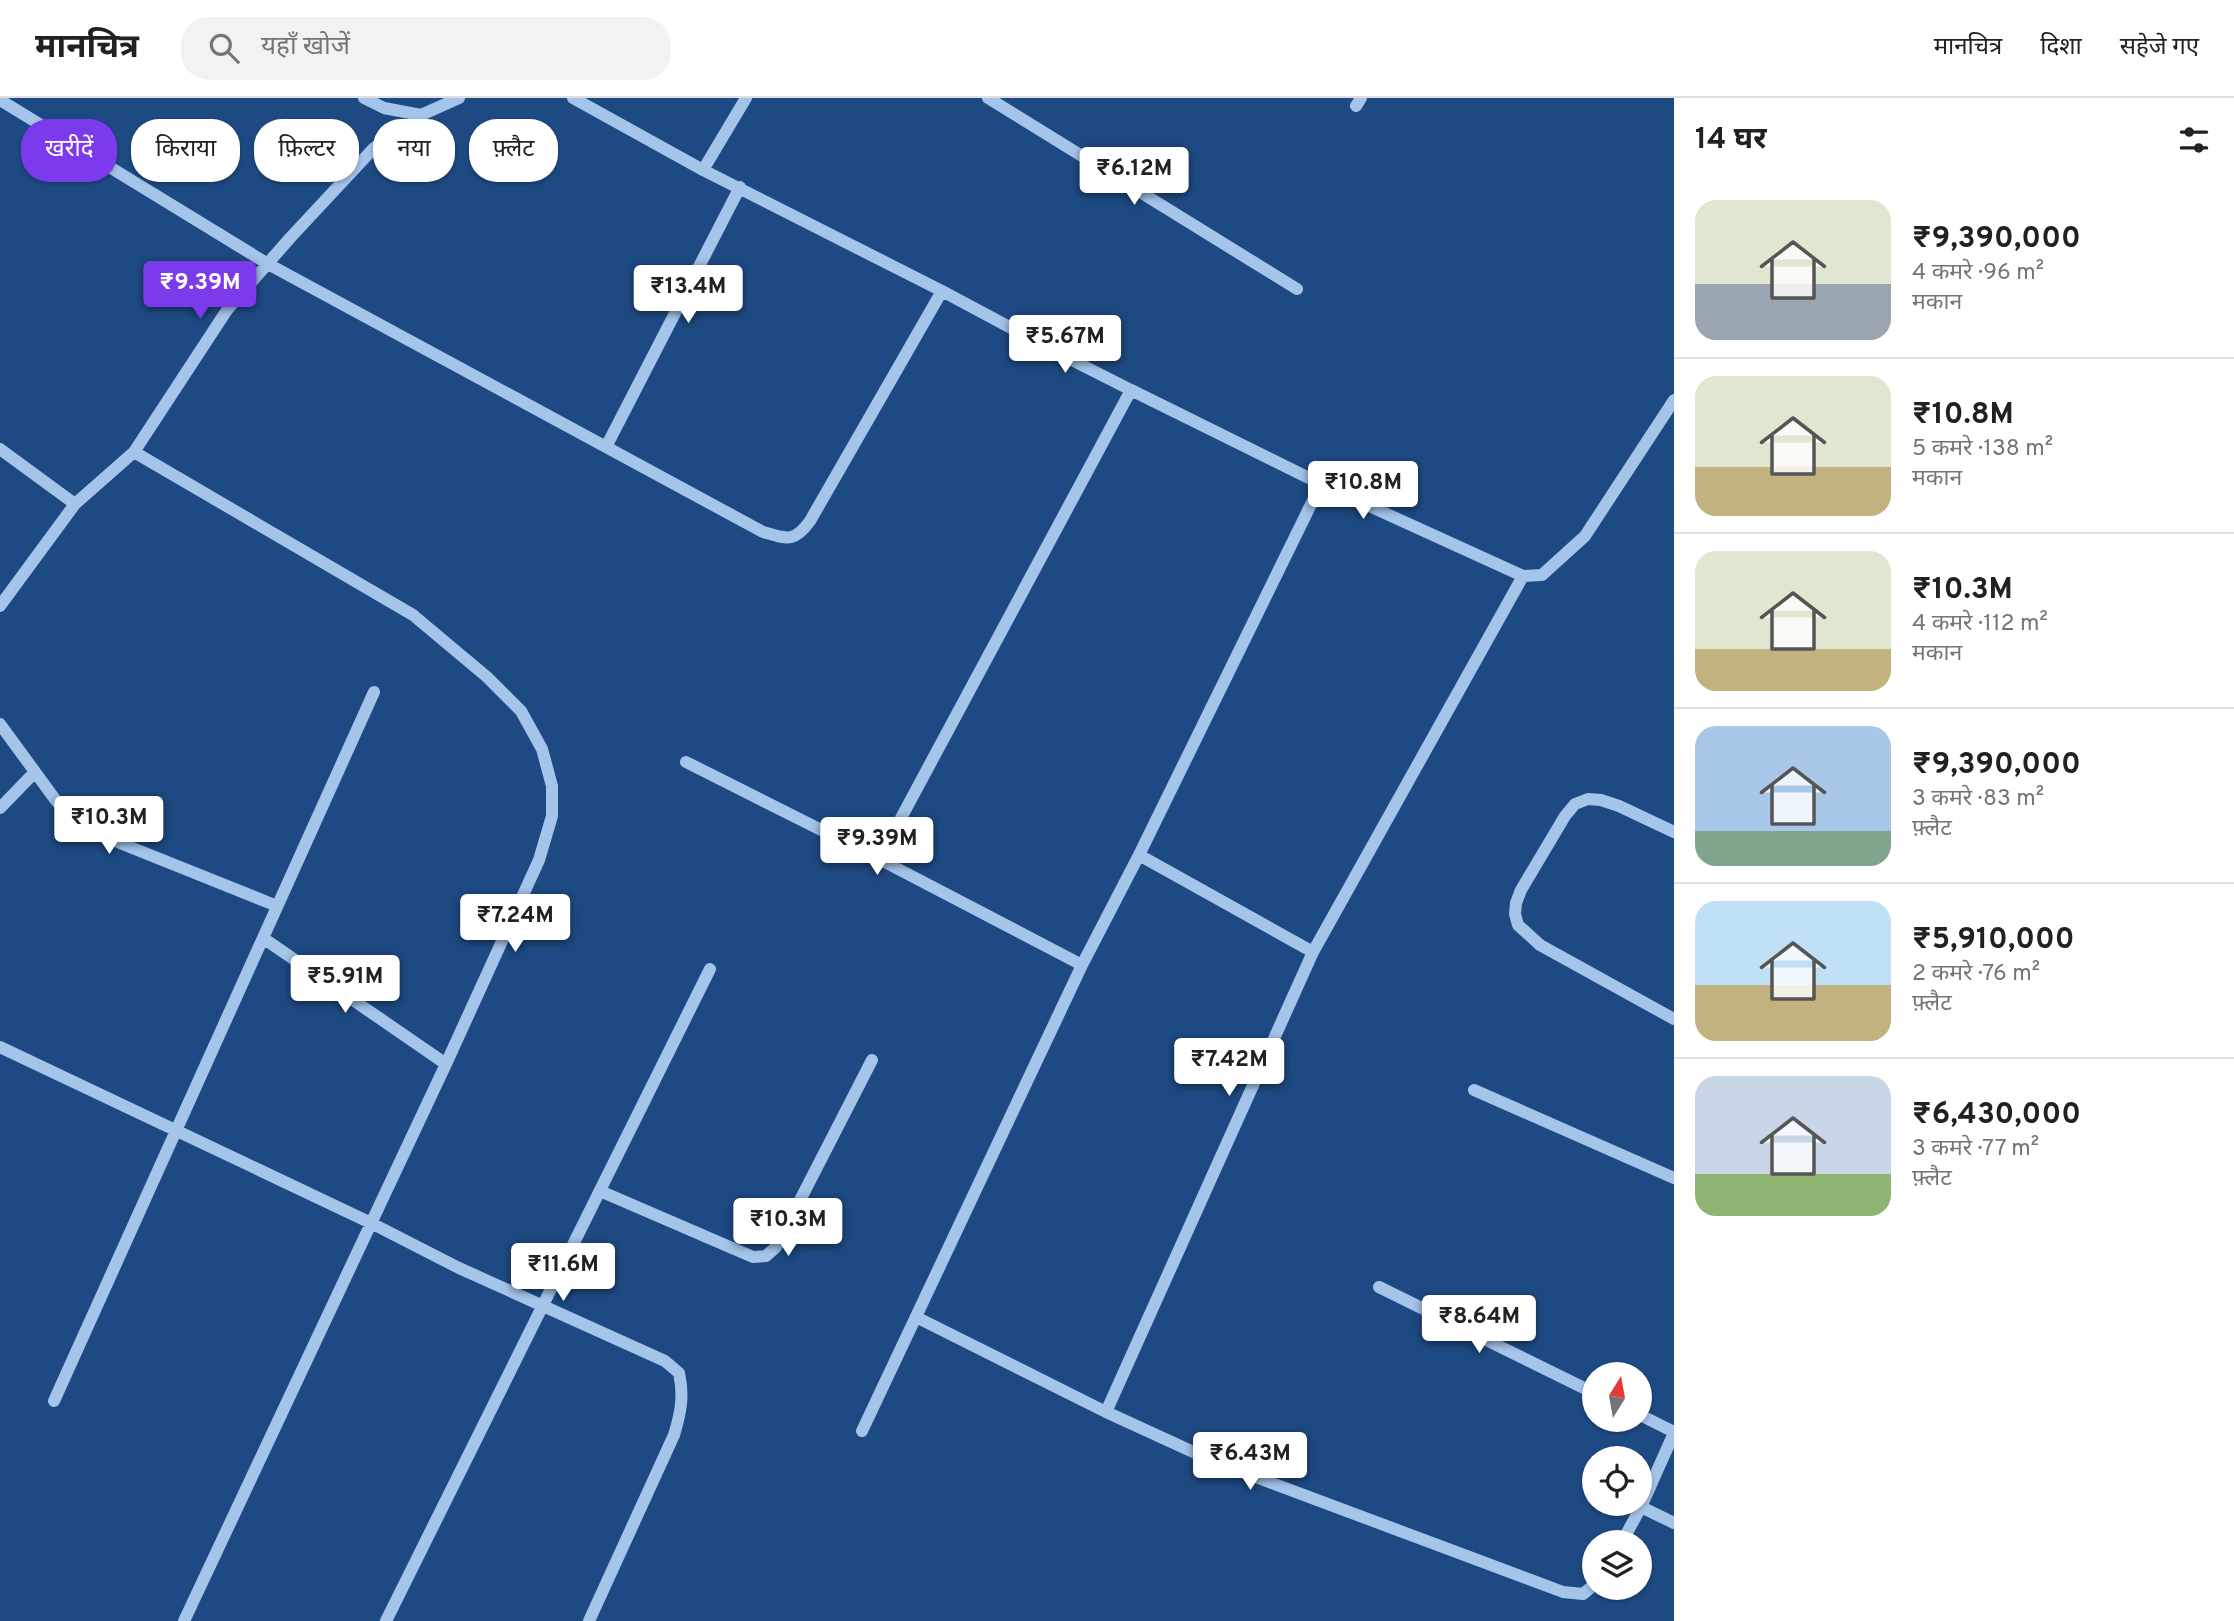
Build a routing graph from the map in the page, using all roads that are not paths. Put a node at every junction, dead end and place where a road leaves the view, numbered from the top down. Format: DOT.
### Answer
graph roads {
  1 [pos="364,98"];
  2 [pos="459,98"];
  3 [pos="573,98"];
  4 [pos="746,98"];
  5 [pos="988,98"];
  6 [pos="0,100"];
  7 [pos="421,116"];
  8 [pos="704,170"];
  9 [pos="740,187"];
  10 [pos="268,264"];
  11 [pos="1297,289"];
  12 [pos="942,290"];
  13 [pos="1132,390"];
  14 [pos="1674,400"];
  15 [pos="606,447"];
  16 [pos="0,449"];
  17 [pos="134,452"];
  18 [pos="1321,484"];
  19 [pos="75,504"];
  20 [pos="1523,576"];
  21 [pos="0,606"];
  22 [pos="374,692"];
  23 [pos="0,724"];
  24 [pos="685,762"];
  25 [pos="34,773"];
  26 [pos="0,808"];
  27 [pos="1674,832"];
  28 [pos="1139,855"];
  29 [pos="879,859"];
  30 [pos="277,906"];
  31 [pos="263,938"];
  32 [pos="1313,952"];
  33 [pos="1082,965"];
  34 [pos="710,969"];
  35 [pos="1674,1019"];
  36 [pos="0,1047"];
  37 [pos="872,1060"];
  38 [pos="446,1064"];
  39 [pos="1475,1090"];
  40 [pos="177,1129"];
  41 [pos="1674,1178"];
  42 [pos="600,1191"];
  43 [pos="372,1223"];
  44 [pos="1379,1287"];
  45 [pos="543,1306"];
  46 [pos="916,1317"];
  47 [pos="1582,1387"];
  48 [pos="54,1401"];
  49 [pos="1105,1412"];
  50 [pos="1652,1421"];
  51 [pos="863,1431"];
  52 [pos="1674,1433"];
  53 [pos="1652,1484"];
  54 [pos="1652,1512"];
  55 [pos="1674,1523"];
  56 [pos="1582,1594"];
  57 [pos="184,1621"];
  58 [pos="386,1621"];
  59 [pos="589,1621"];
  1 -- 7 [label="street"];
  2 -- 7 [label="street"];
  3 -- 8 [label="street"];
  4 -- 8 [label="street"];
  5 -- 11 [label="street"];
  6 -- 10 [label="street"];
  7 -- 10 [label="street"];
  8 -- 9 [label="street"];
  9 -- 12 [label="street"];
  9 -- 15 [label="street"];
  10 -- 15 [label="street"];
  10 -- 17 [label="street"];
  12 -- 13 [label="street"];
  12 -- 15 [label="street"];
  13 -- 18 [label="street"];
  13 -- 29 [label="street"];
  14 -- 20 [label="street"];
  16 -- 19 [label="street"];
  17 -- 19 [label="street"];
  17 -- 38 [label="street"];
  18 -- 20 [label="street"];
  18 -- 28 [label="street"];
  19 -- 21 [label="street"];
  20 -- 32 [label="street"];
  22 -- 30 [label="street"];
  23 -- 25 [label="street"];
  24 -- 29 [label="street"];
  25 -- 26 [label="street"];
  25 -- 30 [label="street"];
  27 -- 35 [label="street"];
  28 -- 32 [label="street"];
  28 -- 33 [label="street"];
  29 -- 33 [label="street"];
  30 -- 31 [label="street"];
  31 -- 38 [label="street"];
  31 -- 40 [label="street"];
  32 -- 49 [label="street"];
  33 -- 46 [label="street"];
  34 -- 42 [label="street"];
  36 -- 40 [label="street"];
  37 -- 42 [label="street"];
  38 -- 43 [label="street"];
  39 -- 41 [label="street"];
  40 -- 43 [label="street"];
  40 -- 48 [label="street"];
  42 -- 45 [label="street"];
  43 -- 45 [label="street"];
  43 -- 57 [label="street"];
  44 -- 47 [label="street"];
  45 -- 58 [label="street"];
  45 -- 59 [label="street"];
  46 -- 49 [label="street"];
  46 -- 51 [label="street"];
  49 -- 56 [label="street"];
  50 -- 52 [label="street"];
  52 -- 53 [label="street"];
  54 -- 55 [label="street"];
}
